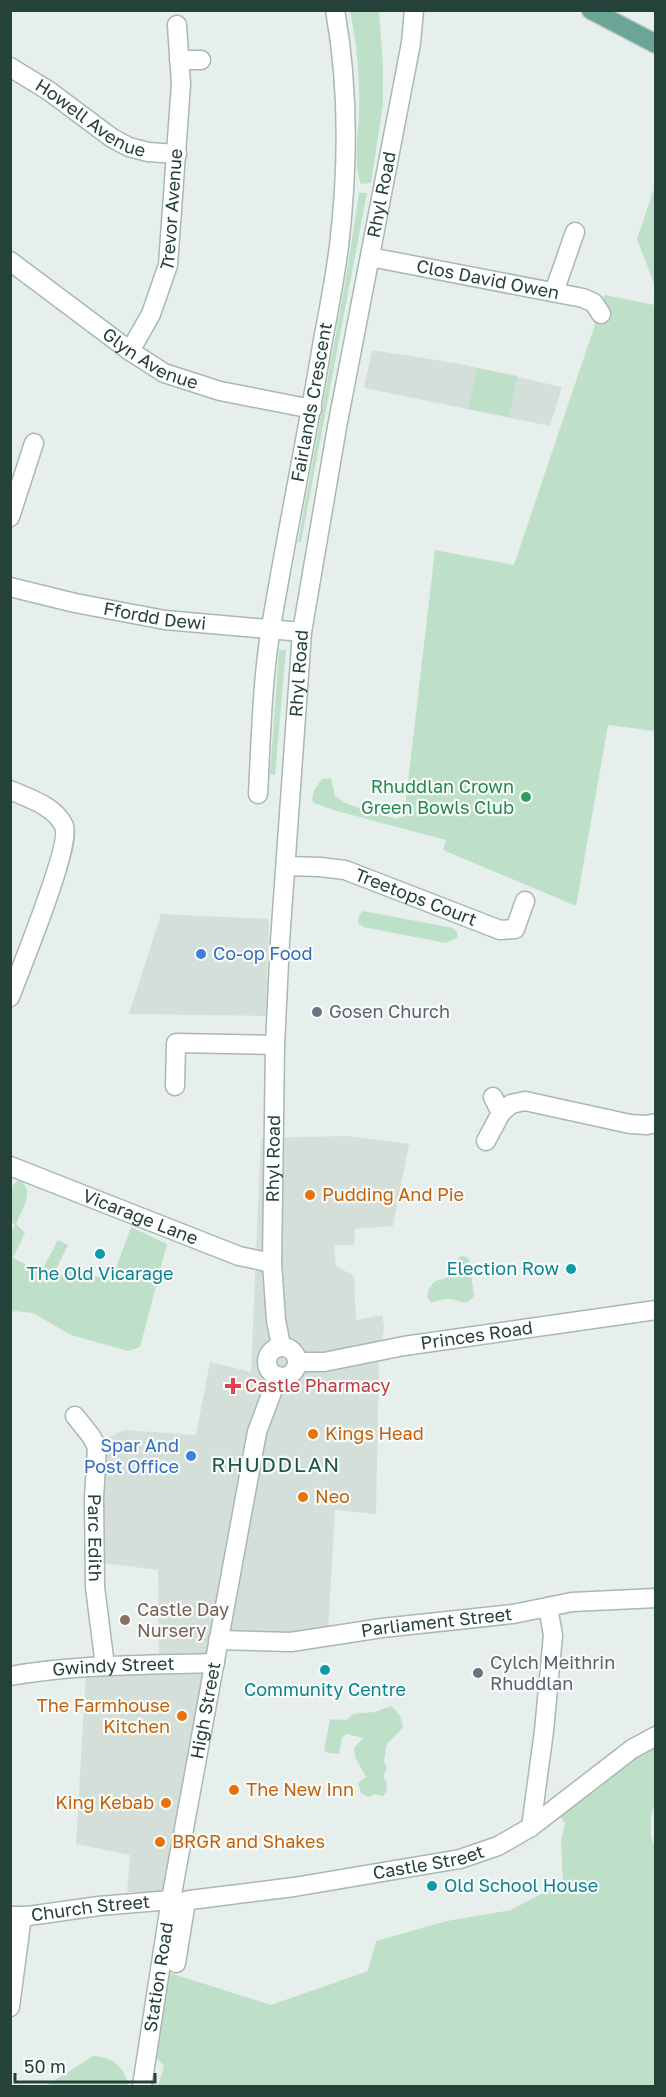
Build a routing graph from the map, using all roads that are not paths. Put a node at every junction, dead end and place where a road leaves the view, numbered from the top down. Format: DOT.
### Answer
graph roads {
  1 [pos="335,10"];
  2 [pos="414,10"];
  3 [pos="591,10"];
  4 [pos="177,25"];
  5 [pos="656,44"];
  6 [pos="179,60"];
  7 [pos="201,60"];
  8 [pos="10,67"];
  9 [pos="177,153"];
  10 [pos="575,232"];
  11 [pos="370,257"];
  12 [pos="10,261"];
  13 [pos="554,292"];
  14 [pos="601,314"];
  15 [pos="130,351"];
  16 [pos="312,409"];
  17 [pos="34,443"];
  18 [pos="10,517"];
  19 [pos="10,588"];
  20 [pos="271,629"];
  21 [pos="302,632"];
  22 [pos="10,790"];
  23 [pos="258,794"];
  24 [pos="286,866"];
  25 [pos="525,901"];
  26 [pos="10,997"];
  27 [pos="275,1045"];
  28 [pos="175,1086"];
  29 [pos="656,1123"];
  30 [pos="486,1141"];
  31 [pos="10,1166"];
  32 [pos="272,1263"];
  33 [pos="656,1310"];
  34 [pos="281,1346"];
  35 [pos="297,1362"];
  36 [pos="278,1376"];
  37 [pos="75,1416"];
  38 [pos="656,1598"];
  39 [pos="548,1607"];
  40 [pos="218,1640"];
  41 [pos="215,1663"];
  42 [pos="105,1666"];
  43 [pos="10,1676"];
  44 [pos="656,1736"];
  45 [pos="531,1827"];
  46 [pos="176,1902"];
  47 [pos="16,1916"];
  48 [pos="176,1963"];
  49 [pos="10,2007"];
  50 [pos="142,2086"];
  1 -- 16 [label="street, Fairlands Crescent"];
  2 -- 11 [label="street, Rhyl Road"];
  3 -- 5 [label="main road"];
  4 -- 6 [label="street, Trevor Avenue"];
  6 -- 7 [label="street"];
  6 -- 9 [label="street, Trevor Avenue"];
  8 -- 9 [label="street, Howell Avenue"];
  9 -- 15 [label="street, Trevor Avenue"];
  10 -- 13 [label="street"];
  11 -- 13 [label="street, Clos David Owen"];
  11 -- 21 [label="street, Rhyl Road"];
  12 -- 15 [label="street, Glyn Avenue"];
  13 -- 14 [label="street, Clos David Owen"];
  15 -- 16 [label="street, Glyn Avenue"];
  16 -- 20 [label="street, Fairlands Crescent"];
  17 -- 18 [label="street"];
  19 -- 20 [label="street, Ffordd Dewi"];
  20 -- 21 [label="street, Ffordd Dewi"];
  20 -- 23 [label="street, Fairlands Crescent"];
  21 -- 24 [label="street, Rhyl Road"];
  22 -- 26 [label="street"];
  24 -- 25 [label="street, Treetops Court"];
  24 -- 27 [label="street, Rhyl Road"];
  27 -- 28 [label="street"];
  27 -- 32 [label="street, Rhyl Road"];
  29 -- 30 [label="street"];
  31 -- 32 [label="street, Vicarage Lane"];
  32 -- 34 [label="street, Rhyl Road"];
  33 -- 35 [label="street, Princes Road"];
  34 -- 35 [label="street"];
  34 -- 36 [label="street"];
  35 -- 36 [label="street"];
  36 -- 40 [label="street, High Street"];
  37 -- 42 [label="street, Parc Edith"];
  38 -- 39 [label="street, Parliament Street"];
  39 -- 40 [label="street, Parliament Street"];
  39 -- 45 [label="street"];
  40 -- 41 [label="street, High Street"];
  41 -- 42 [label="street, Gwindy Street"];
  41 -- 46 [label="street, High Street"];
  42 -- 43 [label="street, Gwindy Street"];
  44 -- 45 [label="street, Castle Street"];
  45 -- 46 [label="street, Castle Street"];
  46 -- 47 [label="street, Church Street"];
  46 -- 48 [label="street"];
  46 -- 50 [label="street, Station Road"];
  47 -- 49 [label="street"];
}
